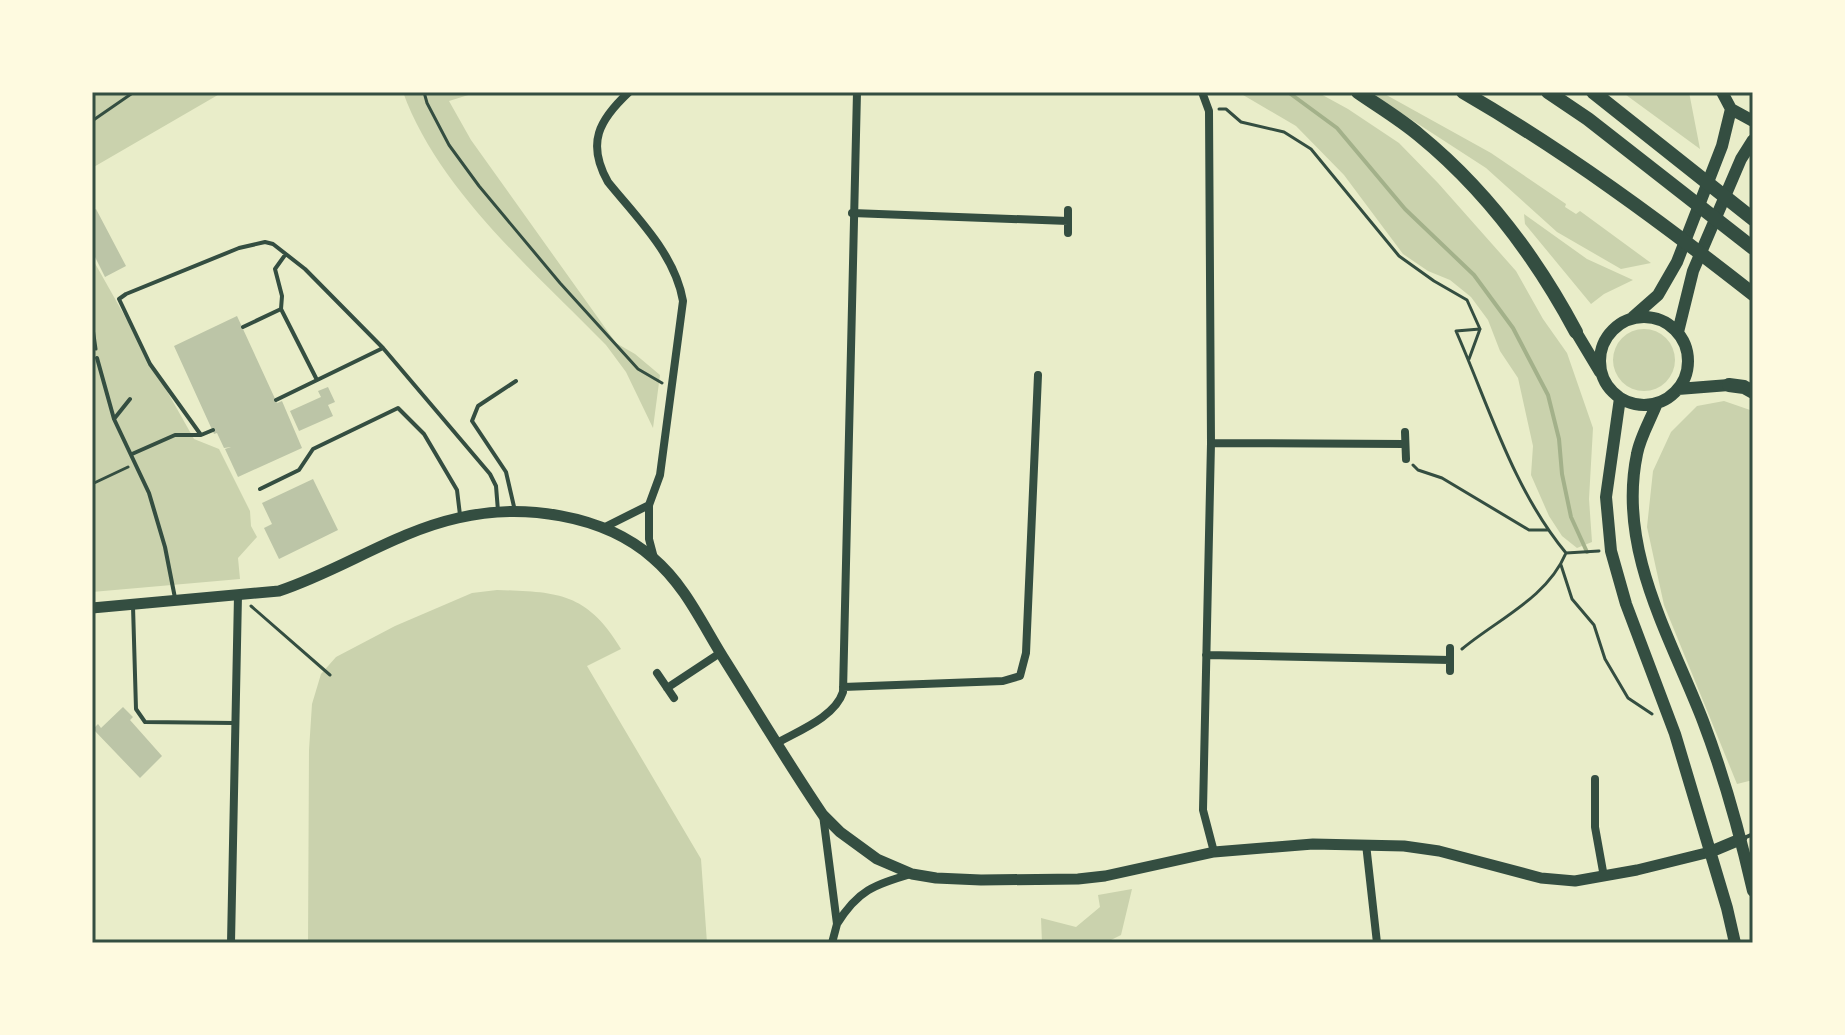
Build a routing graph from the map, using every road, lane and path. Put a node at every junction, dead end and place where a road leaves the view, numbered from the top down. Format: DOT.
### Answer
graph roads {
  1 [pos="134,92"];
  2 [pos="424,92"];
  3 [pos="629,92"];
  4 [pos="857,92"];
  5 [pos="1202,92"];
  6 [pos="1358,92"];
  7 [pos="1463,92"];
  8 [pos="1548,92"];
  9 [pos="1593,92"];
  10 [pos="1722,92"];
  11 [pos="1731,109"];
  12 [pos="1209,111"];
  13 [pos="92,121"];
  14 [pos="1753,121"];
  15 [pos="1753,140"];
  16 [pos="1068,210"];
  17 [pos="852,213"];
  18 [pos="1753,219"];
  19 [pos="1068,221"];
  20 [pos="1068,233"];
  21 [pos="1750,246"];
  22 [pos="286,254"];
  23 [pos="1753,294"];
  24 [pos="281,309"];
  25 [pos="1633,317"];
  26 [pos="92,321"];
  27 [pos="243,327"];
  28 [pos="1480,329"];
  29 [pos="1576,332"];
  30 [pos="1678,332"];
  31 [pos="383,348"];
  32 [pos="97,358"];
  33 [pos="1469,359"];
  34 [pos="1038,375"];
  35 [pos="1602,375"];
  36 [pos="317,380"];
  37 [pos="516,381"];
  38 [pos="1729,385"];
  39 [pos="672,389"];
  40 [pos="1678,389"];
  41 [pos="1753,392"];
  42 [pos="1620,398"];
  43 [pos="130,399"];
  44 [pos="276,400"];
  45 [pos="1657,403"];
  46 [pos="114,419"];
  47 [pos="213,430"];
  48 [pos="1405,432"];
  49 [pos="201,435"];
  50 [pos="1211,443"];
  51 [pos="1404,444"];
  52 [pos="131,454"];
  53 [pos="1406,459"];
  54 [pos="135,464"];
  55 [pos="92,484"];
  56 [pos="260,489"];
  57 [pos="649,505"];
  58 [pos="498,513"];
  59 [pos="515,513"];
  60 [pos="460,517"];
  61 [pos="603,528"];
  62 [pos="1548,530"];
  63 [pos="1611,551"];
  64 [pos="1566,553"];
  65 [pos="654,558"];
  66 [pos="1561,565"];
  67 [pos="238,595"];
  68 [pos="175,602"];
  69 [pos="133,605"];
  70 [pos="92,608"];
  71 [pos="1450,648"];
  72 [pos="720,653"];
  73 [pos="1206,655"];
  74 [pos="1450,660"];
  75 [pos="1450,671"];
  76 [pos="657,673"];
  77 [pos="330,675"];
  78 [pos="843,687"];
  79 [pos="667,688"];
  80 [pos="674,698"];
  81 [pos="1653,714"];
  82 [pos="236,723"];
  83 [pos="777,743"];
  84 [pos="1595,779"];
  85 [pos="823,815"];
  86 [pos="1747,836"];
  87 [pos="1366,844"];
  88 [pos="1214,852"];
  89 [pos="1710,852"];
  90 [pos="912,874"];
  91 [pos="1604,877"];
  92 [pos="1753,891"];
  93 [pos="837,924"];
  94 [pos="231,943"];
  95 [pos="832,943"];
  96 [pos="1377,943"];
  97 [pos="1735,943"];
  1 -- 13 [label="path"];
  2 -- 39 [label="path"];
  3 -- 39 [label="street"];
  4 -- 17 [label="street"];
  5 -- 12 [label="street"];
  6 -- 29 [label="highway"];
  7 -- 23 [label="highway"];
  8 -- 21 [label="highway"];
  9 -- 18 [label="highway"];
  10 -- 11 [label="main road"];
  11 -- 14 [label="main road"];
  11 -- 25 [label="main road"];
  12 -- 28 [label="path"];
  12 -- 50 [label="street"];
  15 -- 30 [label="main road"];
  16 -- 19 [label="street"];
  17 -- 19 [label="street"];
  17 -- 78 [label="street"];
  19 -- 20 [label="street"];
  22 -- 24 [label="lane"];
  22 -- 31 [label="lane"];
  22 -- 49 [label="lane"];
  24 -- 27 [label="lane"];
  24 -- 36 [label="lane"];
  25 -- 30 [label="main road"];
  25 -- 35 [label="main road"];
  26 -- 32 [label="path"];
  28 -- 33 [label="path"];
  28 -- 33 [label="path"];
  29 -- 35 [label="main road"];
  30 -- 40 [label="main road"];
  31 -- 36 [label="lane"];
  31 -- 58 [label="lane"];
  32 -- 46 [label="lane"];
  33 -- 62 [label="path"];
  34 -- 78 [label="street"];
  35 -- 42 [label="main road"];
  36 -- 44 [label="lane"];
  37 -- 59 [label="lane"];
  38 -- 40 [label="main road"];
  38 -- 41 [label="highway"];
  39 -- 57 [label="street"];
  40 -- 45 [label="main road"];
  42 -- 45 [label="main road"];
  42 -- 63 [label="main road"];
  43 -- 46 [label="lane"];
  45 -- 86 [label="main road"];
  46 -- 52 [label="lane"];
  47 -- 49 [label="lane"];
  48 -- 51 [label="street"];
  49 -- 52 [label="lane"];
  50 -- 51 [label="street"];
  50 -- 73 [label="street"];
  51 -- 53 [label="street"];
  52 -- 54 [label="lane"];
  53 -- 62 [label="path"];
  54 -- 55 [label="path"];
  54 -- 68 [label="lane"];
  56 -- 60 [label="lane"];
  57 -- 61 [label="street"];
  57 -- 65 [label="street"];
  58 -- 59 [label="main road"];
  58 -- 60 [label="main road"];
  59 -- 61 [label="main road"];
  60 -- 67 [label="main road"];
  61 -- 65 [label="main road"];
  62 -- 64 [label="path"];
  63 -- 64 [label="path"];
  63 -- 89 [label="main road"];
  64 -- 66 [label="path"];
  65 -- 72 [label="main road"];
  66 -- 74 [label="path"];
  66 -- 81 [label="path"];
  67 -- 68 [label="main road"];
  67 -- 77 [label="path"];
  67 -- 82 [label="street"];
  68 -- 69 [label="main road"];
  69 -- 70 [label="main road"];
  69 -- 82 [label="lane"];
  71 -- 74 [label="street"];
  72 -- 79 [label="street"];
  72 -- 83 [label="main road"];
  73 -- 74 [label="street"];
  73 -- 88 [label="street"];
  74 -- 75 [label="street"];
  76 -- 79 [label="street"];
  78 -- 83 [label="street"];
  79 -- 80 [label="street"];
  82 -- 94 [label="street"];
  83 -- 85 [label="main road"];
  84 -- 91 [label="street"];
  85 -- 90 [label="main road"];
  85 -- 93 [label="street"];
  86 -- 89 [label="main road"];
  86 -- 92 [label="main road"];
  87 -- 88 [label="main road"];
  87 -- 91 [label="main road"];
  87 -- 96 [label="street"];
  88 -- 90 [label="main road"];
  89 -- 91 [label="main road"];
  89 -- 97 [label="main road"];
  90 -- 93 [label="street"];
  93 -- 95 [label="street"];
}
